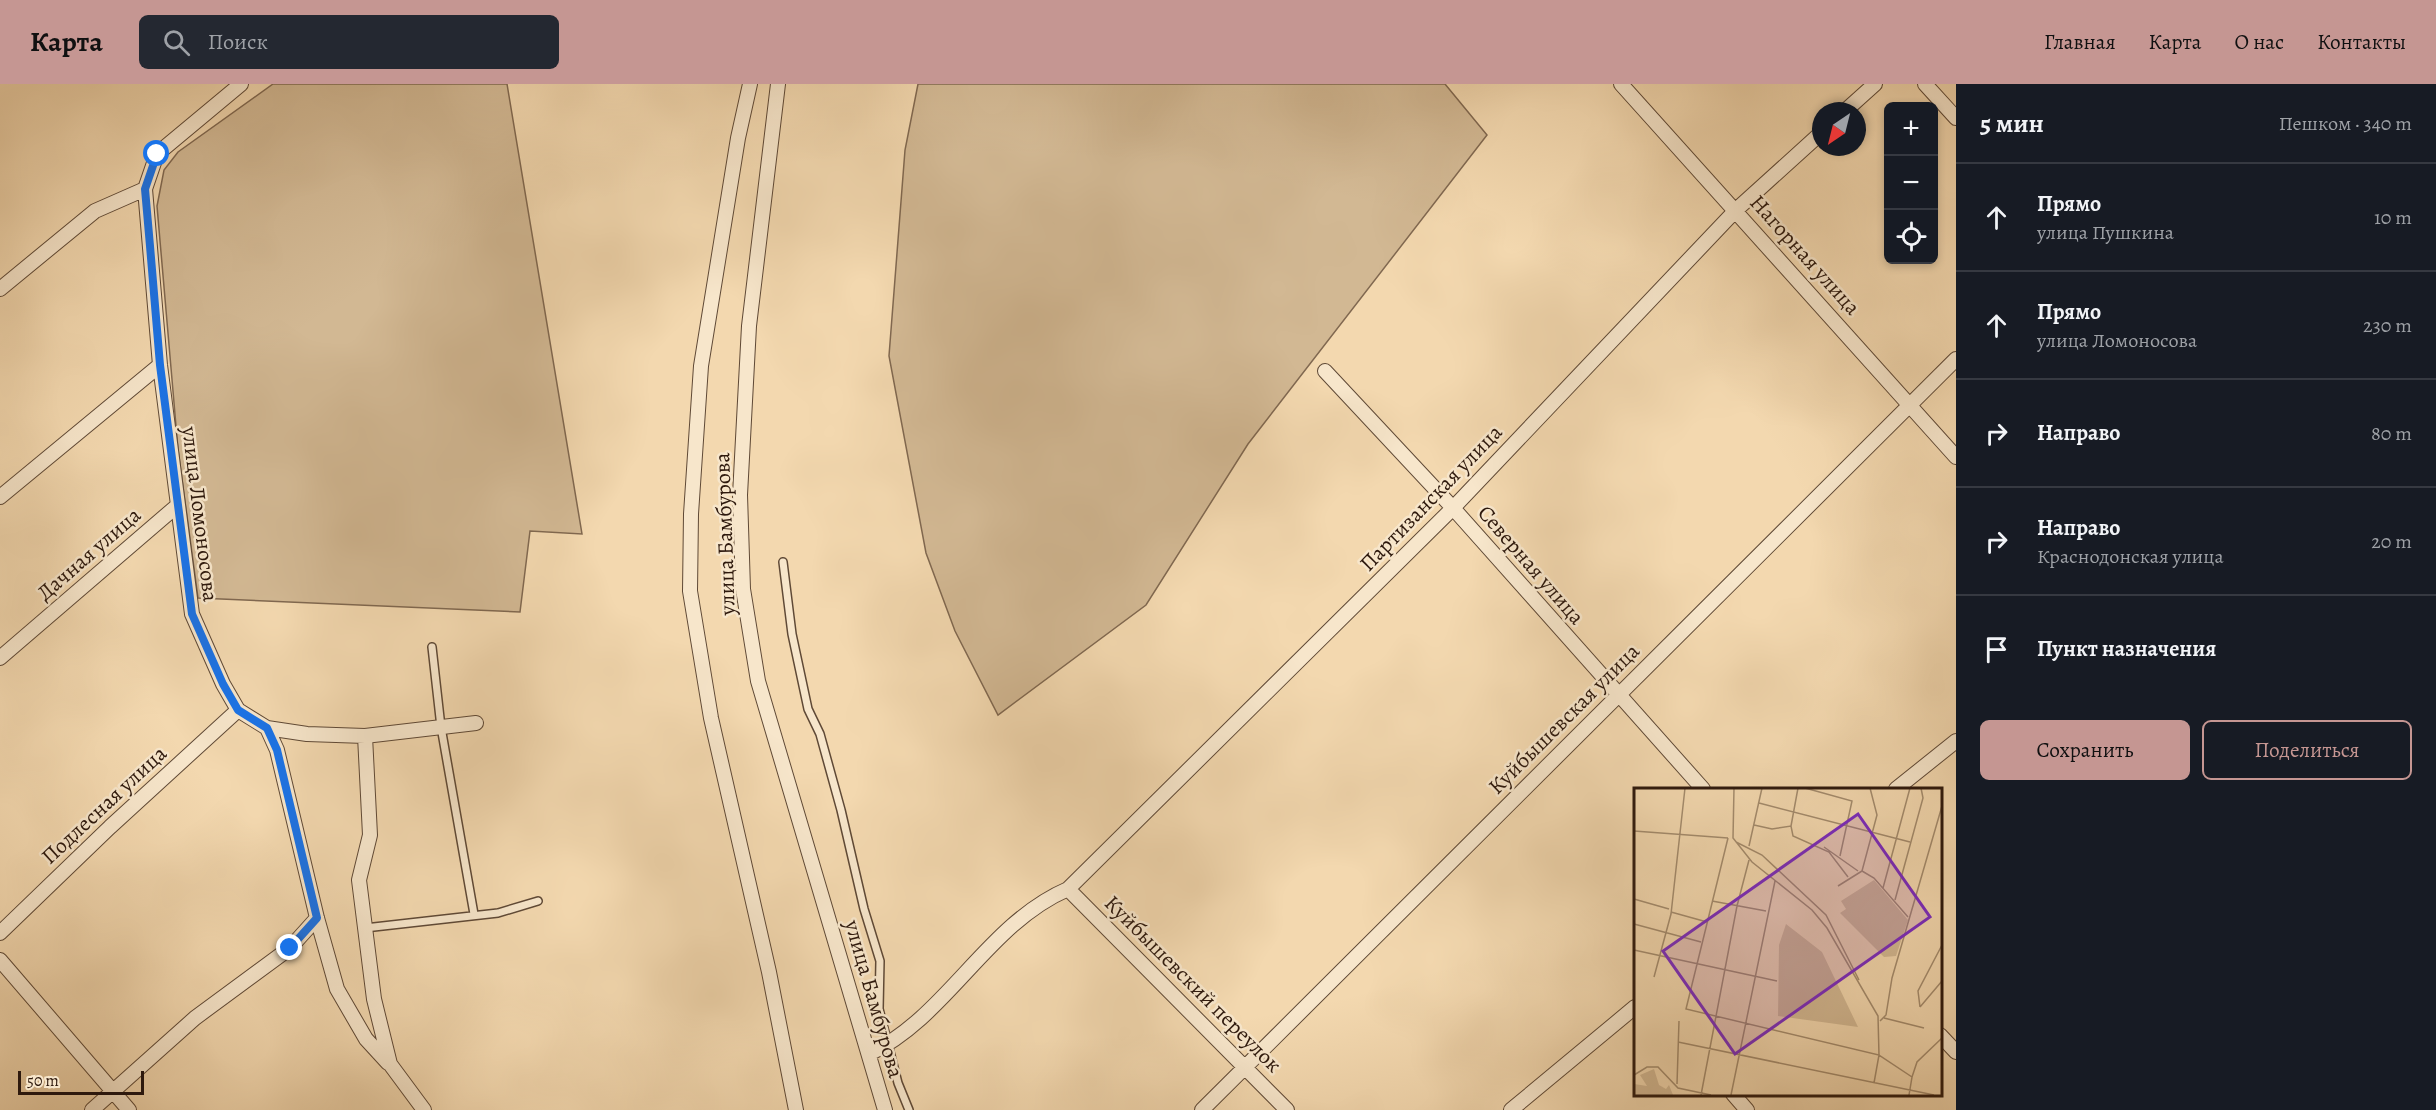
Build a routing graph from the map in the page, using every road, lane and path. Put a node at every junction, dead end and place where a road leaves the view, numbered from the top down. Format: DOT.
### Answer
graph roads {
  1 [pos="241,84"];
  2 [pos="750,84"];
  3 [pos="777,84"];
  4 [pos="1621,84"];
  5 [pos="1875,84"];
  6 [pos="1925,84"];
  7 [pos="1855,102"];
  8 [pos="1956,118"];
  9 [pos="1812,141"];
  10 [pos="145,189"];
  11 [pos="1736,210"];
  12 [pos="0,289"];
  13 [pos="1956,359"];
  14 [pos="160,365"];
  15 [pos="1325,371"];
  16 [pos="1909,404"];
  17 [pos="1956,457"];
  18 [pos="0,497"];
  19 [pos="178,505"];
  20 [pos="1453,508"];
  21 [pos="783,562"];
  22 [pos="432,647"];
  23 [pos="0,658"];
  24 [pos="1617,696"];
  25 [pos="238,710"];
  26 [pos="476,723"];
  27 [pos="441,727"];
  28 [pos="267,728"];
  29 [pos="365,736"];
  30 [pos="1956,741"];
  31 [pos="1702,788"];
  32 [pos="1897,788"];
  33 [pos="1068,889"];
  34 [pos="538,901"];
  35 [pos="474,914"];
  36 [pos="317,918"];
  37 [pos="365,928"];
  38 [pos="0,933"];
  39 [pos="0,960"];
  40 [pos="1634,1008"];
  41 [pos="1941,1036"];
  42 [pos="889,1045"];
  43 [pos="1956,1052"];
  44 [pos="869,1054"];
  45 [pos="390,1064"];
  46 [pos="1247,1068"];
  47 [pos="113,1090"];
  48 [pos="1734,1095"];
  49 [pos="1526,1105"];
  50 [pos="92,1110"];
  51 [pos="129,1110"];
  52 [pos="423,1110"];
  53 [pos="796,1110"];
  54 [pos="885,1110"];
  55 [pos="909,1110"];
  56 [pos="1202,1110"];
  57 [pos="1287,1110"];
  58 [pos="1511,1110"];
  59 [pos="1747,1110"];
  1 -- 10 [label="street"];
  2 -- 53 [label="street"];
  3 -- 44 [label="street, улица Бамбурова"];
  4 -- 11 [label="street, Нагорная улица"];
  5 -- 7 [label="street"];
  6 -- 8 [label="street"];
  9 -- 11 [label="street, Партизанская улица"];
  10 -- 12 [label="street"];
  10 -- 14 [label="street, улица Ломоносова"];
  11 -- 16 [label="street, Нагорная улица"];
  11 -- 20 [label="street, Партизанская улица"];
  13 -- 16 [label="street, Куйбышевская улица"];
  14 -- 18 [label="street"];
  14 -- 19 [label="street, улица Ломоносова"];
  15 -- 20 [label="street, Северная улица"];
  16 -- 17 [label="street, Нагорная улица"];
  16 -- 24 [label="street, Куйбышевская улица"];
  19 -- 23 [label="street, Дачная улица"];
  19 -- 25 [label="street, улица Ломоносова"];
  20 -- 24 [label="street, Северная улица"];
  20 -- 33 [label="street, Партизанская улица"];
  21 -- 42 [label="lane"];
  22 -- 27 [label="lane"];
  24 -- 31 [label="street, Северная улица"];
  24 -- 46 [label="street, Куйбышевская улица"];
  25 -- 28 [label="street, улица Ломоносова"];
  25 -- 38 [label="street, Подлесная улица"];
  26 -- 27 [label="street, улица Ломоносова"];
  27 -- 29 [label="street, улица Ломоносова"];
  27 -- 35 [label="lane"];
  28 -- 29 [label="street, улица Ломоносова"];
  28 -- 36 [label="street"];
  29 -- 37 [label="street"];
  30 -- 32 [label="street"];
  33 -- 42 [label="street, Партизанская улица"];
  33 -- 46 [label="street, Куйбышевский переулок"];
  34 -- 35 [label="lane"];
  35 -- 37 [label="lane"];
  36 -- 45 [label="street"];
  36 -- 47 [label="street"];
  37 -- 45 [label="street"];
  39 -- 47 [label="street"];
  40 -- 49 [label="street"];
  41 -- 43 [label="street"];
  42 -- 44 [label="street, Партизанская улица"];
  42 -- 55 [label="lane"];
  44 -- 54 [label="street, улица Бамбурова"];
  45 -- 52 [label="street"];
  46 -- 56 [label="street, Куйбышевская улица"];
  46 -- 57 [label="street, Куйбышевский переулок"];
  47 -- 50 [label="street"];
  47 -- 51 [label="street"];
  48 -- 59 [label="street"];
  49 -- 58 [label="street"];
}
